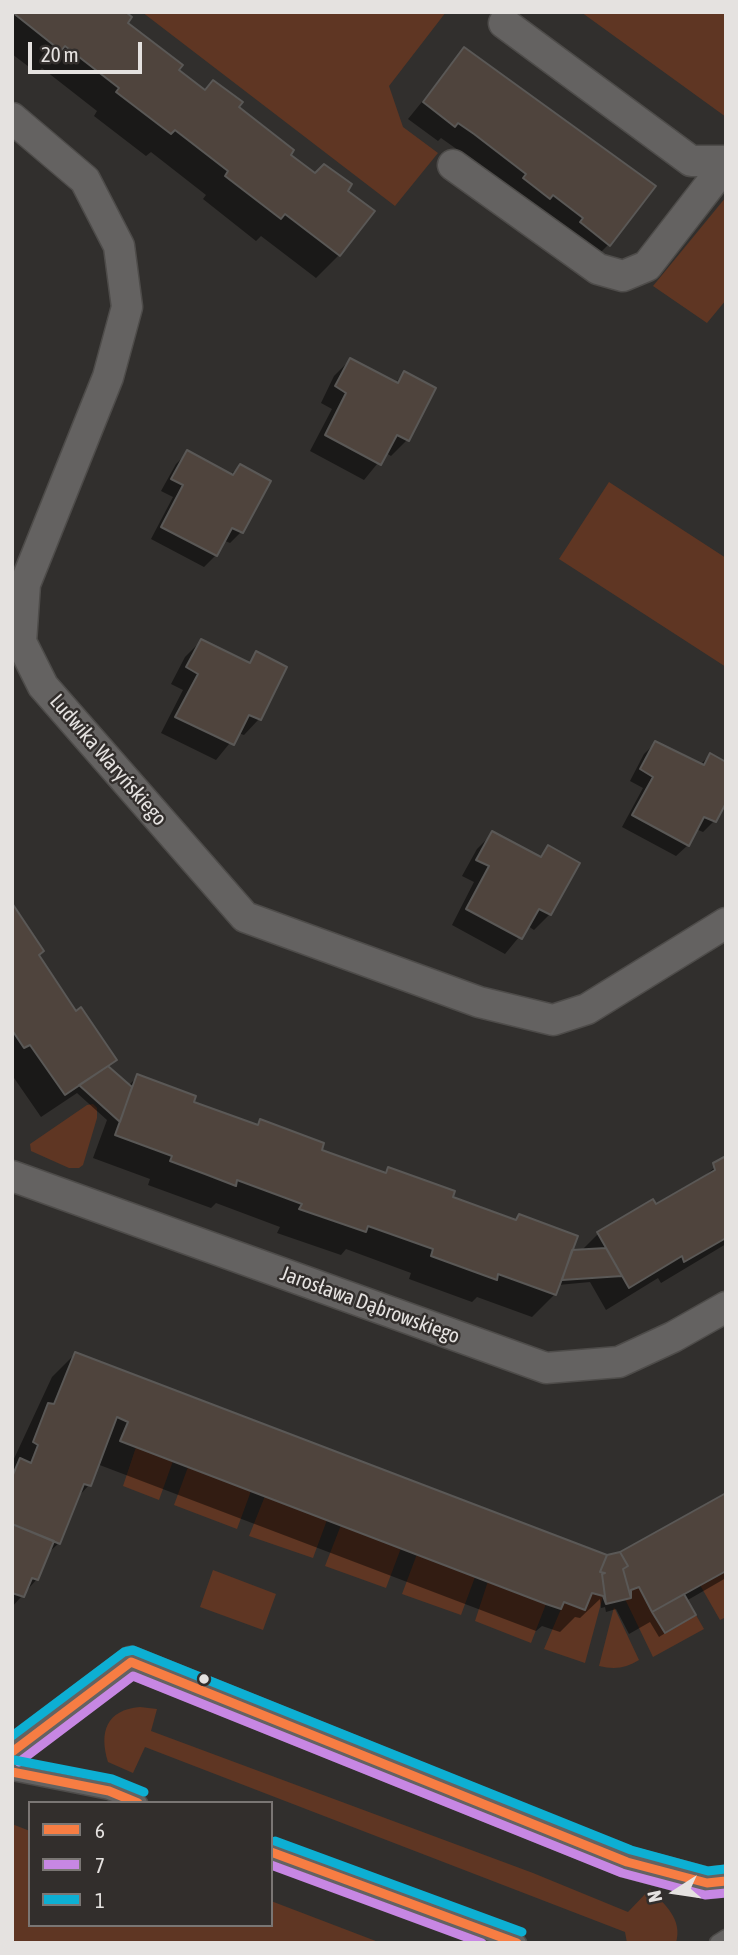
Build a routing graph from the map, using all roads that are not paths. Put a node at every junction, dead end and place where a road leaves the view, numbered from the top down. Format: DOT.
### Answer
graph roads {
  1 [pos="504,23"];
  2 [pos="12,118"];
  3 [pos="726,163"];
  4 [pos="453,165"];
  5 [pos="20,570"];
  6 [pos="726,923"];
  7 [pos="12,1176"];
  8 [pos="726,1307"];
  9 [pos="12,1752"];
  10 [pos="12,1772"];
  11 [pos="133,1801"];
  12 [pos="273,1853"];
  13 [pos="726,1881"];
  14 [pos="726,1938"];
  15 [pos="518,1943"];
  16 [pos="718,1943"];
  1 -- 3 [label="street"];
  2 -- 5 [label="street, Ludwika Waryńskiego"];
  3 -- 4 [label="street"];
  5 -- 6 [label="street, Ludwika Waryńskiego"];
  7 -- 8 [label="street, Jarosława Dąbrowskiego"];
  9 -- 13 [label="street"];
  10 -- 11 [label="lane"];
  12 -- 15 [label="lane"];
  14 -- 16 [label="lane"];
}
